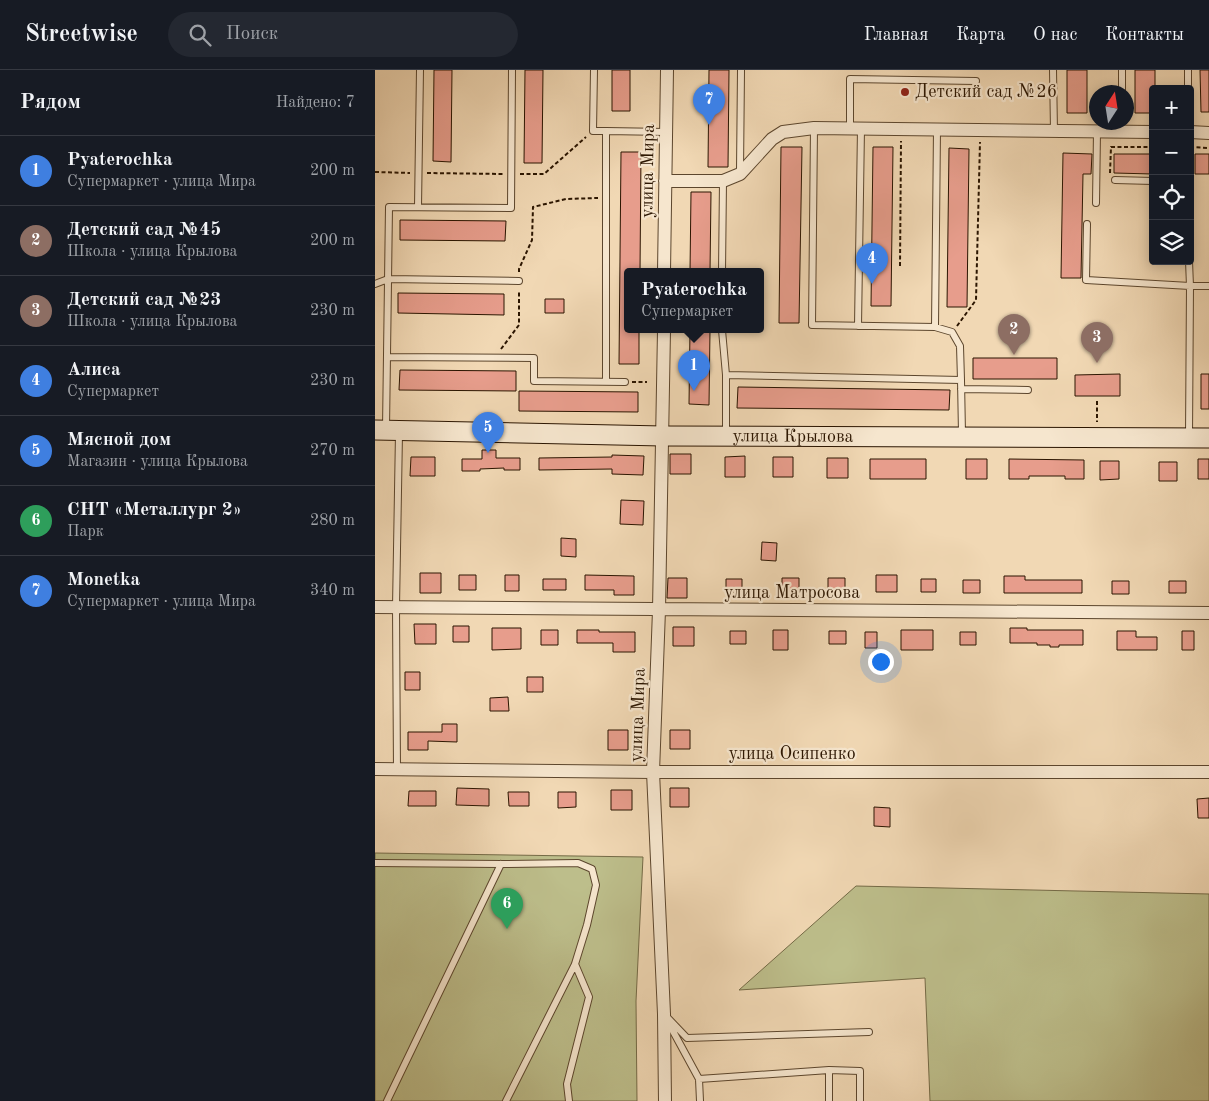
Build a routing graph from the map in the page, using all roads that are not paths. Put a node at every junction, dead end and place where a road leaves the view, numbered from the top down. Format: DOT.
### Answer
graph roads {
  1 [pos="419,70"];
  2 [pos="512,70"];
  3 [pos="594,70"];
  4 [pos="667,70"];
  5 [pos="741,70"];
  6 [pos="1053,70"];
  7 [pos="1122,70"];
  8 [pos="1188,70"];
  9 [pos="976,81"];
  10 [pos="1122,85"];
  11 [pos="1188,85"];
  12 [pos="814,128"];
  13 [pos="855,128"];
  14 [pos="937,129"];
  15 [pos="606,131"];
  16 [pos="1054,131"];
  17 [pos="1097,131"];
  18 [pos="1149,131"];
  19 [pos="666,132"];
  20 [pos="1194,132"];
  21 [pos="1209,133"];
  22 [pos="740,174"];
  23 [pos="1115,180"];
  24 [pos="665,181"];
  25 [pos="723,181"];
  26 [pos="1149,181"];
  27 [pos="1096,203"];
  28 [pos="418,207"];
  29 [pos="1087,224"];
  30 [pos="1189,265"];
  31 [pos="664,268"];
  32 [pos="722,268"];
  33 [pos="388,279"];
  34 [pos="519,281"];
  35 [pos="375,284"];
  36 [pos="1191,286"];
  37 [pos="1209,286"];
  38 [pos="859,326"];
  39 [pos="935,327"];
  40 [pos="664,333"];
  41 [pos="722,333"];
  42 [pos="387,357"];
  43 [pos="727,375"];
  44 [pos="961,380"];
  45 [pos="606,382"];
  46 [pos="625,382"];
  47 [pos="961,389"];
  48 [pos="1028,390"];
  49 [pos="387,431"];
  50 [pos="663,436"];
  51 [pos="726,436"];
  52 [pos="962,437"];
  53 [pos="1189,438"];
  54 [pos="1209,438"];
  55 [pos="375,607"];
  56 [pos="396,607"];
  57 [pos="659,610"];
  58 [pos="1209,613"];
  59 [pos="375,769"];
  60 [pos="397,770"];
  61 [pos="653,772"];
  62 [pos="1209,772"];
  63 [pos="375,863"];
  64 [pos="501,864"];
  65 [pos="575,964"];
  66 [pos="664,1014"];
  67 [pos="869,1032"];
  68 [pos="829,1070"];
  69 [pos="699,1079"];
  70 [pos="387,1101"];
  71 [pos="506,1101"];
  72 [pos="569,1101"];
  73 [pos="665,1101"];
  74 [pos="701,1101"];
  75 [pos="829,1101"];
  76 [pos="860,1101"];
  1 -- 28 [label="lane"];
  2 -- 28 [label="lane"];
  3 -- 15 [label="lane"];
  4 -- 19 [label="street, улица Мира"];
  5 -- 22 [label="lane"];
  6 -- 16 [label="lane"];
  7 -- 10 [label="lane"];
  8 -- 11 [label="lane"];
  9 -- 13 [label="lane"];
  12 -- 13 [label="street"];
  12 -- 22 [label="street"];
  12 -- 38 [label="lane"];
  13 -- 14 [label="street"];
  13 -- 38 [label="lane"];
  14 -- 16 [label="street"];
  14 -- 39 [label="lane"];
  15 -- 19 [label="lane"];
  15 -- 45 [label="lane"];
  16 -- 17 [label="street"];
  17 -- 18 [label="street"];
  17 -- 27 [label="lane"];
  19 -- 24 [label="street, улица Мира"];
  20 -- 21 [label="street"];
  22 -- 25 [label="street"];
  23 -- 26 [label="lane"];
  24 -- 25 [label="street"];
  24 -- 31 [label="street, улица Мира"];
  25 -- 32 [label="lane"];
  28 -- 33 [label="lane"];
  29 -- 36 [label="lane"];
  30 -- 36 [label="lane"];
  33 -- 34 [label="lane"];
  33 -- 35 [label="lane"];
  33 -- 42 [label="lane"];
  36 -- 37 [label="lane"];
  36 -- 53 [label="lane"];
  38 -- 39 [label="lane"];
  39 -- 44 [label="lane"];
  40 -- 50 [label="street, улица Мира"];
  41 -- 43 [label="lane"];
  42 -- 45 [label="lane"];
  42 -- 49 [label="lane"];
  43 -- 44 [label="lane"];
  43 -- 51 [label="lane"];
  44 -- 47 [label="lane"];
  45 -- 46 [label="lane"];
  47 -- 48 [label="lane"];
  47 -- 52 [label="lane"];
  49 -- 50 [label="main road, улица Крылова"];
  49 -- 56 [label="lane"];
  50 -- 51 [label="main road, улица Крылова"];
  50 -- 57 [label="street, улица Мира"];
  51 -- 52 [label="main road, улица Крылова"];
  52 -- 53 [label="main road, улица Крылова"];
  53 -- 54 [label="main road, улица Крылова"];
  55 -- 56 [label="street, улица Матросова"];
  56 -- 57 [label="street, улица Матросова"];
  56 -- 60 [label="lane"];
  57 -- 58 [label="street, улица Матросова"];
  57 -- 61 [label="street, улица Мира"];
  59 -- 60 [label="street, улица Осипенко"];
  60 -- 61 [label="street, улица Осипенко"];
  61 -- 62 [label="street, улица Осипенко"];
  61 -- 66 [label="street, улица Мира"];
  63 -- 64 [label="lane"];
  64 -- 65 [label="lane"];
  64 -- 70 [label="lane"];
  65 -- 71 [label="lane"];
  65 -- 72 [label="lane"];
  66 -- 67 [label="lane"];
  66 -- 69 [label="lane"];
  66 -- 73 [label="street, улица Мира"];
  68 -- 69 [label="lane"];
  68 -- 75 [label="lane"];
  68 -- 76 [label="lane"];
  69 -- 74 [label="lane"];
}
